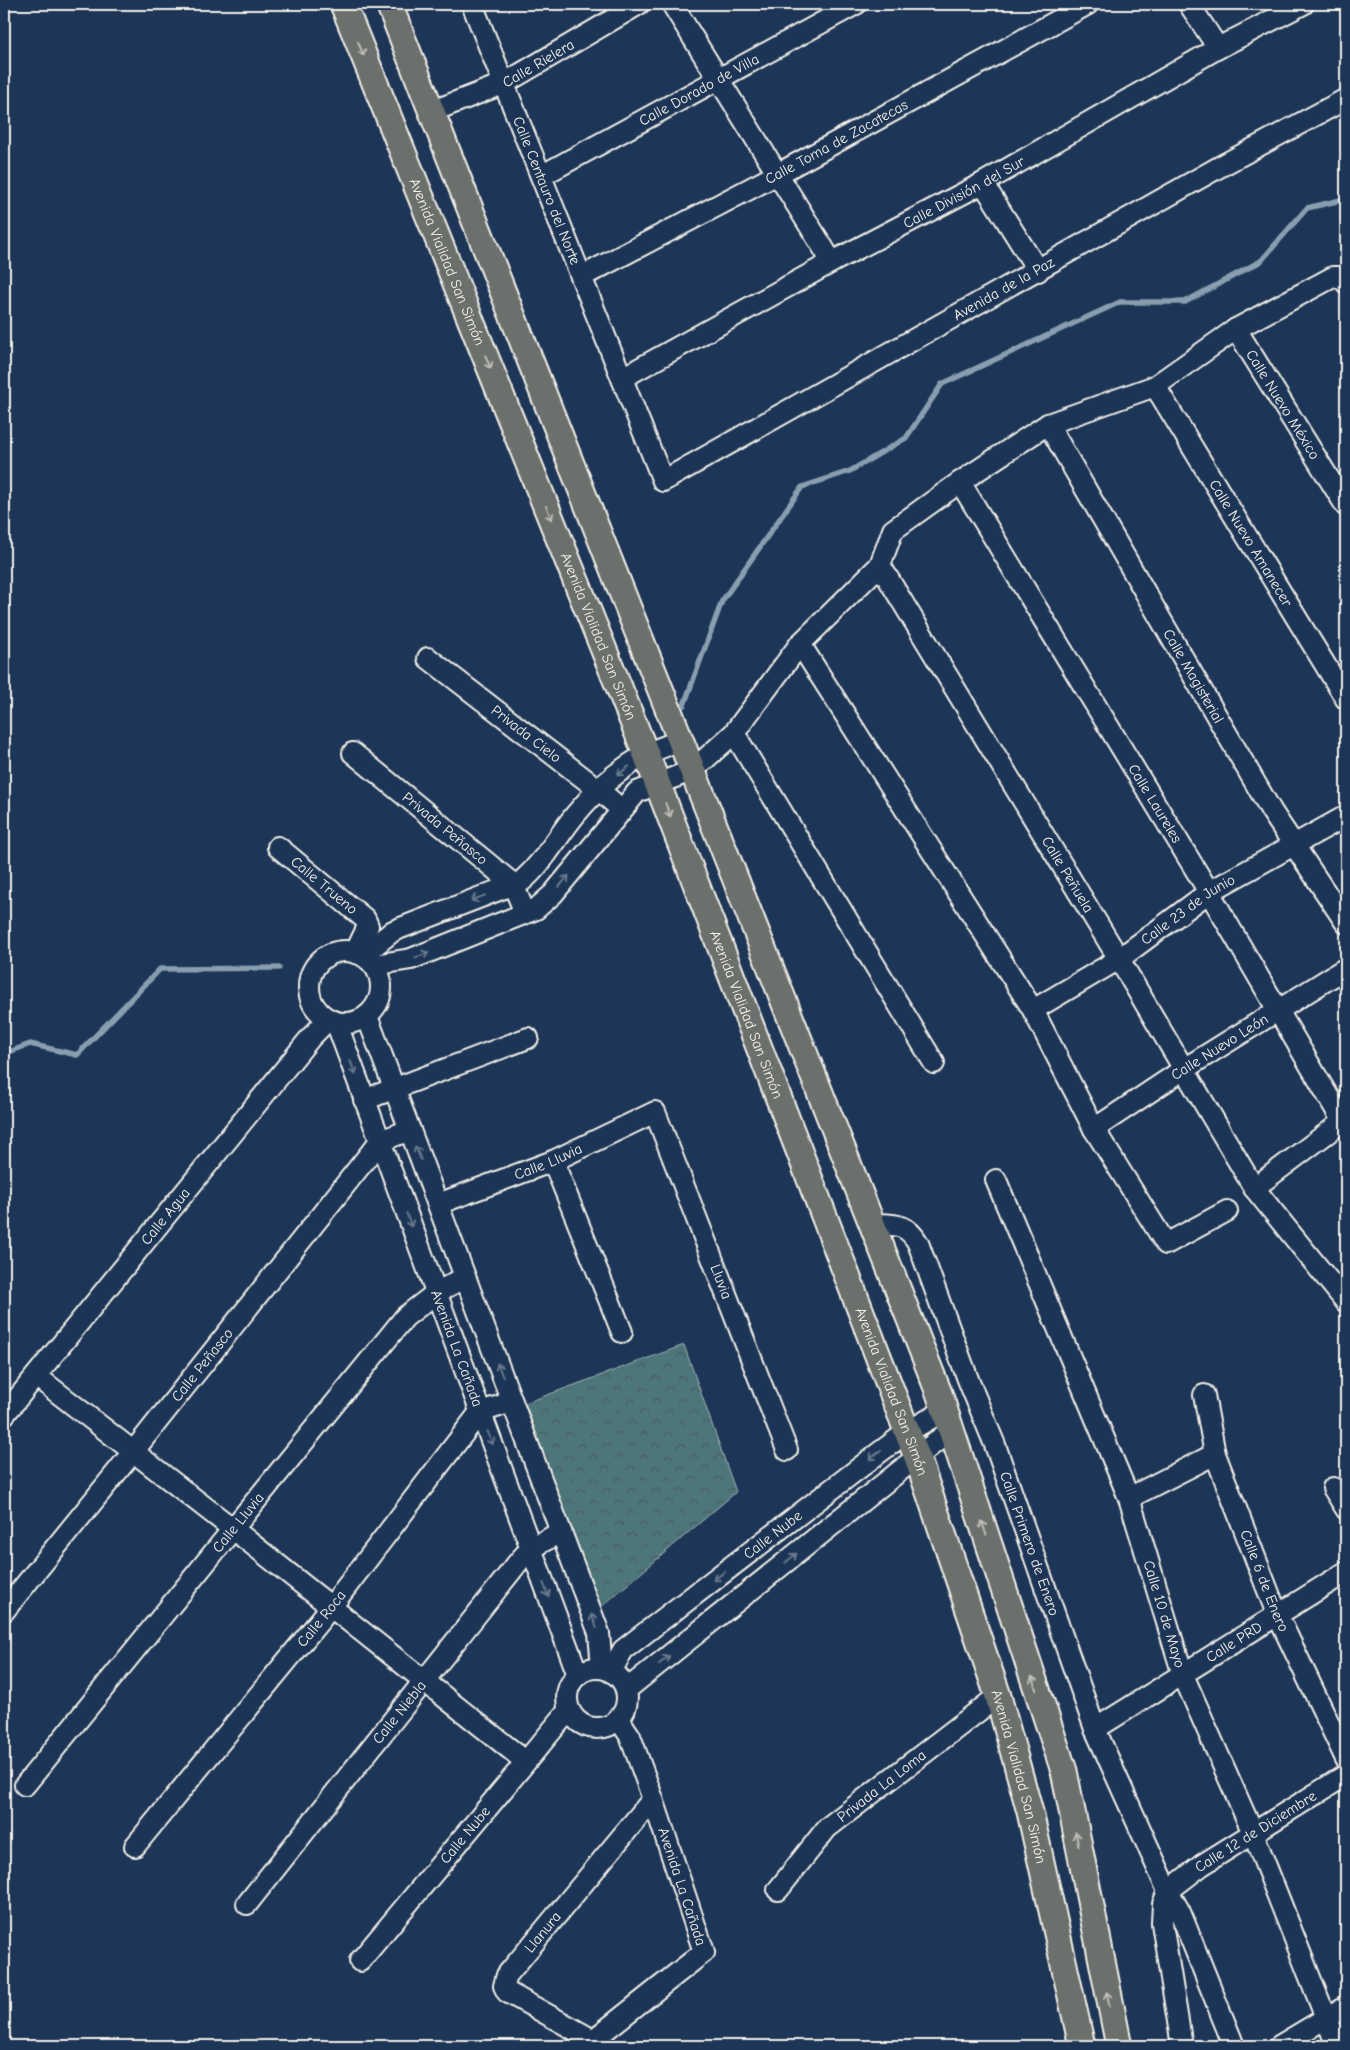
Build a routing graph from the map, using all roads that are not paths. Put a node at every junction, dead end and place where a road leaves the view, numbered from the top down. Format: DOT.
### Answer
graph roads {
  1 [pos="343,4"];
  2 [pos="389,4"];
  3 [pos="472,4"];
  4 [pos="639,4"];
  5 [pos="672,4"];
  6 [pos="856,4"];
  7 [pos="1088,4"];
  8 [pos="1189,4"];
  9 [pos="1303,4"];
  10 [pos="1218,48"];
  11 [pos="719,80"];
  12 [pos="505,83"];
  13 [pos="1346,99"];
  14 [pos="433,111"];
  15 [pos="776,175"];
  16 [pos="541,176"];
  17 [pos="983,183"];
  18 [pos="832,262"];
  19 [pos="1038,271"];
  20 [pos="581,277"];
  21 [pos="1344,280"];
  22 [pos="1236,329"];
  23 [pos="622,378"];
  24 [pos="1155,386"];
  25 [pos="1048,424"];
  26 [pos="663,481"];
  27 [pos="960,482"];
  28 [pos="1346,506"];
  29 [pos="880,565"];
  30 [pos="800,644"];
  31 [pos="428,658"];
  32 [pos="1346,700"];
  33 [pos="734,733"];
  34 [pos="681,740"];
  35 [pos="353,752"];
  36 [pos="646,754"];
  37 [pos="693,770"];
  38 [pos="658,784"];
  39 [pos="599,790"];
  40 [pos="622,810"];
  41 [pos="1346,816"];
  42 [pos="1293,844"];
  43 [pos="278,847"];
  44 [pos="513,884"];
  45 [pos="1209,892"];
  46 [pos="525,913"];
  47 [pos="1346,923"];
  48 [pos="364,958"];
  49 [pos="1119,959"];
  50 [pos="1346,968"];
  51 [pos="1033,1010"];
  52 [pos="1278,1011"];
  53 [pos="367,1016"];
  54 [pos="332,1020"];
  55 [pos="528,1038"];
  56 [pos="934,1063"];
  57 [pos="1184,1069"];
  58 [pos="395,1089"];
  59 [pos="364,1100"];
  60 [pos="655,1112"];
  61 [pos="1345,1123"];
  62 [pos="1094,1129"];
  63 [pos="410,1130"];
  64 [pos="380,1141"];
  65 [pos="553,1161"];
  66 [pos="996,1180"];
  67 [pos="1254,1188"];
  68 [pos="438,1204"];
  69 [pos="1227,1211"];
  70 [pos="872,1224"];
  71 [pos="450,1236"];
  72 [pos="422,1255"];
  73 [pos="465,1277"];
  74 [pos="436,1293"];
  75 [pos="1346,1302"];
  76 [pos="622,1332"];
  77 [pos="36,1376"];
  78 [pos="969,1382"];
  79 [pos="1204,1395"];
  80 [pos="512,1402"];
  81 [pos="945,1411"];
  82 [pos="480,1412"];
  83 [pos="4,1416"];
  84 [pos="907,1432"];
  85 [pos="787,1450"];
  86 [pos="134,1452"];
  87 [pos="1215,1454"];
  88 [pos="918,1457"];
  89 [pos="1333,1488"];
  90 [pos="1129,1498"];
  91 [pos="1346,1509"];
  92 [pos="233,1529"];
  93 [pos="561,1532"];
  94 [pos="531,1548"];
  95 [pos="1346,1572"];
  96 [pos="330,1607"];
  97 [pos="4,1611"];
  98 [pos="1277,1614"];
  99 [pos="606,1670"];
  100 [pos="578,1675"];
  101 [pos="1183,1675"];
  102 [pos="423,1681"];
  103 [pos="626,1690"];
  104 [pos="998,1696"];
  105 [pos="569,1710"];
  106 [pos="618,1718"];
  107 [pos="1096,1729"];
  108 [pos="1346,1759"];
  109 [pos="525,1761"];
  110 [pos="1346,1774"];
  111 [pos="25,1785"];
  112 [pos="653,1799"];
  113 [pos="1253,1834"];
  114 [pos="135,1846"];
  115 [pos="778,1890"];
  116 [pos="1168,1892"];
  117 [pos="247,1904"];
  118 [pos="360,1961"];
  119 [pos="1346,2006"];
  120 [pos="1325,2019"];
  121 [pos="593,2040"];
  122 [pos="1082,2046"];
  123 [pos="1118,2046"];
  124 [pos="1182,2046"];
  125 [pos="1234,2046"];
  126 [pos="1279,2046"];
  127 [pos="1337,2046"];
  1 -- 36 [label="main road, Avenida Vialidad San Simón, one-way"];
  2 -- 14 [label="main road"];
  3 -- 12 [label="street, Calle Centauro del Norte"];
  4 -- 12 [label="street, Calle Rielera"];
  5 -- 11 [label="street"];
  6 -- 11 [label="street, Calle Dorado de Villa"];
  7 -- 15 [label="street, Calle Toma de Zacatecas"];
  8 -- 10 [label="street"];
  9 -- 10 [label="street, Calle División del Sur"];
  10 -- 17 [label="street, Calle División del Sur"];
  11 -- 15 [label="street"];
  11 -- 16 [label="street, Calle Dorado de Villa"];
  12 -- 14 [label="street, Calle Rielera"];
  12 -- 16 [label="street, Calle Centauro del Norte"];
  13 -- 19 [label="street, Avenida de la Paz"];
  14 -- 34 [label="main road"];
  15 -- 18 [label="street"];
  15 -- 20 [label="street, Calle Toma de Zacatecas"];
  16 -- 20 [label="street, Calle Centauro del Norte"];
  17 -- 18 [label="street, Calle División del Sur"];
  17 -- 19 [label="street"];
  18 -- 23 [label="street, Calle División del Sur"];
  19 -- 26 [label="street, Avenida de la Paz"];
  20 -- 23 [label="street, Calle Centauro del Norte"];
  21 -- 22 [label="street"];
  22 -- 24 [label="street"];
  22 -- 28 [label="street, Calle Nuevo México"];
  23 -- 26 [label="street, Calle Centauro del Norte"];
  24 -- 25 [label="street"];
  24 -- 32 [label="street, Calle Nuevo Amanecer"];
  25 -- 27 [label="street"];
  25 -- 42 [label="street, Calle Magisterial"];
  27 -- 29 [label="street"];
  27 -- 45 [label="street, Calle Laureles"];
  29 -- 30 [label="street"];
  29 -- 49 [label="street, Calle Peñuela"];
  30 -- 33 [label="street"];
  30 -- 51 [label="street"];
  31 -- 39 [label="street, Privada Cielo"];
  33 -- 37 [label="street"];
  33 -- 56 [label="street"];
  34 -- 36 [label="street"];
  34 -- 37 [label="main road"];
  35 -- 44 [label="street, Privada Peñasco"];
  36 -- 38 [label="main road, Avenida Vialidad San Simón"];
  36 -- 39 [label="street, one-way"];
  37 -- 38 [label="street"];
  37 -- 70 [label="main road"];
  38 -- 40 [label="street"];
  38 -- 84 [label="main road, Avenida Vialidad San Simón, one-way"];
  39 -- 40 [label="street, Privada Cielo"];
  39 -- 44 [label="street"];
  46 -- 40 [label="street, one-way"];
  41 -- 42 [label="street, Calle 23 de Junio"];
  42 -- 45 [label="street, Calle 23 de Junio"];
  42 -- 47 [label="street, Calle Magisterial"];
  43 -- 48 [label="street, Calle Trueno"];
  44 -- 46 [label="street, Privada Peñasco"];
  44 -- 48 [label="street, one-way"];
  45 -- 49 [label="street, Calle 23 de Junio"];
  45 -- 52 [label="street, Calle Laureles"];
  48 -- 46 [label="street, one-way"];
  48 -- 53 [label="street"];
  48 -- 54 [label="street"];
  49 -- 51 [label="street, Calle 23 de Junio"];
  49 -- 57 [label="street, Calle Peñuela"];
  50 -- 52 [label="street, Calle Nuevo León"];
  51 -- 62 [label="street"];
  52 -- 57 [label="street, Calle Nuevo León"];
  52 -- 61 [label="street, Calle Laureles"];
  53 -- 54 [label="street"];
  53 -- 58 [label="street"];
  54 -- 59 [label="street, Avenida La Cañada, one-way"];
  54 -- 77 [label="street, Calle Agua"];
  55 -- 58 [label="street"];
  57 -- 62 [label="street, Calle Nuevo León"];
  57 -- 67 [label="street, Calle Peñuela"];
  58 -- 59 [label="street"];
  58 -- 63 [label="street"];
  59 -- 64 [label="street, Avenida La Cañada"];
  60 -- 65 [label="street, Calle Lluvia"];
  60 -- 85 [label="street, Lluvia"];
  61 -- 67 [label="street"];
  62 -- 69 [label="street"];
  63 -- 64 [label="street"];
  68 -- 63 [label="street, one-way"];
  64 -- 72 [label="street, Avenida La Cañada, one-way"];
  64 -- 86 [label="street, Calle Peñasco"];
  65 -- 68 [label="street, Calle Lluvia"];
  65 -- 76 [label="street"];
  66 -- 90 [label="street, Calle 10 de Mayo"];
  67 -- 75 [label="street, Calle Peñuela"];
  68 -- 71 [label="street"];
  70 -- 78 [label="street, Calle Primero de Enero"];
  70 -- 81 [label="main road"];
  71 -- 72 [label="street"];
  71 -- 73 [label="street"];
  72 -- 74 [label="street, Avenida La Cañada"];
  73 -- 74 [label="street, Calle Lluvia"];
  80 -- 73 [label="street, one-way"];
  74 -- 82 [label="street, Avenida La Cañada"];
  74 -- 92 [label="street, Calle Lluvia"];
  77 -- 83 [label="street, Calle Agua"];
  77 -- 86 [label="street"];
  78 -- 81 [label="street"];
  78 -- 107 [label="street, Calle Primero de Enero"];
  79 -- 87 [label="street, Calle 6 de Enero"];
  80 -- 82 [label="street"];
  80 -- 93 [label="street"];
  81 -- 84 [label="street, Calle Nube"];
  81 -- 88 [label="street, Calle Nube"];
  123 -- 81 [label="main road, one-way"];
  82 -- 94 [label="street, Avenida La Cañada, one-way"];
  82 -- 96 [label="street, Calle Roca"];
  84 -- 88 [label="main road, Avenida Vialidad San Simón"];
  84 -- 99 [label="street, Calle Nube, one-way"];
  86 -- 92 [label="street"];
  86 -- 97 [label="street, Calle Peñasco"];
  87 -- 90 [label="street"];
  87 -- 98 [label="street, Calle 6 de Enero"];
  103 -- 88 [label="street, Calle Nube, one-way"];
  88 -- 104 [label="main road, Avenida Vialidad San Simón"];
  89 -- 91 [label="street"];
  90 -- 101 [label="street, Calle 10 de Mayo"];
  92 -- 96 [label="street"];
  92 -- 111 [label="street, Calle Lluvia"];
  93 -- 94 [label="street, Calle Niebla"];
  99 -- 93 [label="street, one-way"];
  94 -- 100 [label="street, Avenida La Cañada, one-way"];
  94 -- 102 [label="street, Calle Niebla"];
  95 -- 98 [label="street, Calle PRD"];
  96 -- 102 [label="street"];
  96 -- 114 [label="street, Calle Roca"];
  98 -- 101 [label="street, Calle PRD"];
  98 -- 108 [label="street, Calle 6 de Enero"];
  99 -- 100 [label="street"];
  99 -- 103 [label="street"];
  100 -- 105 [label="street"];
  101 -- 107 [label="street, Calle PRD"];
  101 -- 113 [label="street, Calle 10 de Mayo"];
  102 -- 109 [label="street"];
  102 -- 117 [label="street, Calle Niebla"];
  103 -- 106 [label="street"];
  104 -- 115 [label="street, Privada La Loma"];
  104 -- 122 [label="main road, Avenida Vialidad San Simón"];
  105 -- 106 [label="street"];
  105 -- 109 [label="street, Calle Nube"];
  106 -- 112 [label="street, Avenida La Cañada"];
  107 -- 116 [label="street, Calle Primero de Enero"];
  109 -- 118 [label="street, Calle Nube"];
  110 -- 113 [label="street, Calle 12 de Diciembre"];
  112 -- 121 [label="street, Avenida La Cañada"];
  112 -- 121 [label="street, Llanura"];
  113 -- 116 [label="street, Calle 12 de Diciembre"];
  113 -- 120 [label="street, Calle 10 de Mayo"];
  116 -- 124 [label="street"];
  116 -- 125 [label="street, Calle Primero de Enero"];
  119 -- 120 [label="street"];
  120 -- 126 [label="street"];
  120 -- 127 [label="street, Calle 10 de Mayo"];
}
